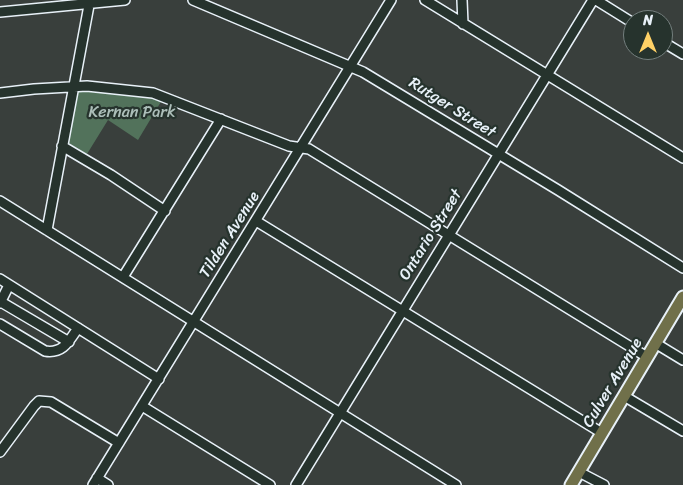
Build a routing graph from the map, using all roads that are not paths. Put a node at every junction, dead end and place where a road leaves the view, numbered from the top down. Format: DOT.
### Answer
graph roads {
  1 [pos="125,0"];
  2 [pos="192,0"];
  3 [pos="391,0"];
  4 [pos="424,0"];
  5 [pos="462,0"];
  6 [pos="594,0"];
  7 [pos="89,2"];
  8 [pos="0,12"];
  9 [pos="623,17"];
  10 [pos="463,24"];
  11 [pos="350,66"];
  12 [pos="547,75"];
  13 [pos="74,86"];
  14 [pos="0,93"];
  15 [pos="221,119"];
  16 [pos="62,146"];
  17 [pos="300,148"];
  18 [pos="498,154"];
  19 [pos="683,158"];
  20 [pos="0,201"];
  21 [pos="165,211"];
  22 [pos="256,221"];
  23 [pos="47,230"];
  24 [pos="448,235"];
  25 [pos="683,268"];
  26 [pos="123,277"];
  27 [pos="0,279"];
  28 [pos="9,285"];
  29 [pos="683,297"];
  30 [pos="0,302"];
  31 [pos="402,312"];
  32 [pos="194,322"];
  33 [pos="0,324"];
  34 [pos="78,328"];
  35 [pos="68,342"];
  36 [pos="655,343"];
  37 [pos="647,357"];
  38 [pos="683,360"];
  39 [pos="159,379"];
  40 [pos="624,396"];
  41 [pos="142,406"];
  42 [pos="340,413"];
  43 [pos="683,431"];
  44 [pos="602,433"];
  45 [pos="119,443"];
  46 [pos="0,452"];
  47 [pos="579,472"];
  48 [pos="95,482"];
  49 [pos="108,485"];
  50 [pos="270,485"];
  51 [pos="296,485"];
  52 [pos="456,485"];
  53 [pos="571,485"];
  54 [pos="604,485"];
  1 -- 7 [label="street"];
  2 -- 11 [label="street, Rutger Street"];
  3 -- 11 [label="street, Tilden Avenue"];
  4 -- 10 [label="street"];
  5 -- 10 [label="street"];
  6 -- 9 [label="street"];
  6 -- 12 [label="street, Ontario Street"];
  7 -- 8 [label="street"];
  7 -- 13 [label="street"];
  10 -- 12 [label="street"];
  11 -- 17 [label="street, Tilden Avenue"];
  11 -- 18 [label="street, Rutger Street"];
  12 -- 18 [label="street, Ontario Street"];
  12 -- 19 [label="street"];
  13 -- 14 [label="street"];
  13 -- 15 [label="street"];
  13 -- 16 [label="street"];
  15 -- 17 [label="street"];
  15 -- 21 [label="street"];
  16 -- 21 [label="street"];
  16 -- 23 [label="street"];
  17 -- 22 [label="street, Tilden Avenue"];
  17 -- 24 [label="street"];
  18 -- 24 [label="street, Ontario Street"];
  18 -- 25 [label="street, Rutger Street"];
  20 -- 23 [label="street"];
  21 -- 26 [label="street"];
  22 -- 31 [label="street"];
  22 -- 32 [label="street, Tilden Avenue"];
  23 -- 26 [label="street"];
  24 -- 31 [label="street, Ontario Street"];
  24 -- 37 [label="street"];
  26 -- 32 [label="street"];
  27 -- 28 [label="street"];
  28 -- 30 [label="street"];
  28 -- 34 [label="street"];
  29 -- 36 [label="main road, Culver Avenue"];
  30 -- 35 [label="street"];
  31 -- 42 [label="street, Ontario Street"];
  31 -- 44 [label="street"];
  32 -- 39 [label="street, Tilden Avenue"];
  32 -- 42 [label="street"];
  33 -- 35 [label="street"];
  34 -- 35 [label="street"];
  34 -- 39 [label="street"];
  36 -- 37 [label="main road, Culver Avenue"];
  36 -- 38 [label="street"];
  37 -- 40 [label="main road, Culver Avenue"];
  39 -- 41 [label="street, Tilden Avenue"];
  40 -- 43 [label="street"];
  40 -- 44 [label="main road, Culver Avenue"];
  41 -- 45 [label="street, Tilden Avenue"];
  41 -- 50 [label="street"];
  42 -- 51 [label="street, Ontario Street"];
  42 -- 52 [label="street"];
  44 -- 47 [label="main road, Culver Avenue"];
  45 -- 46 [label="street"];
  45 -- 48 [label="street, Tilden Avenue"];
  47 -- 53 [label="main road, Culver Avenue"];
  47 -- 54 [label="street"];
  48 -- 49 [label="street"];
}
